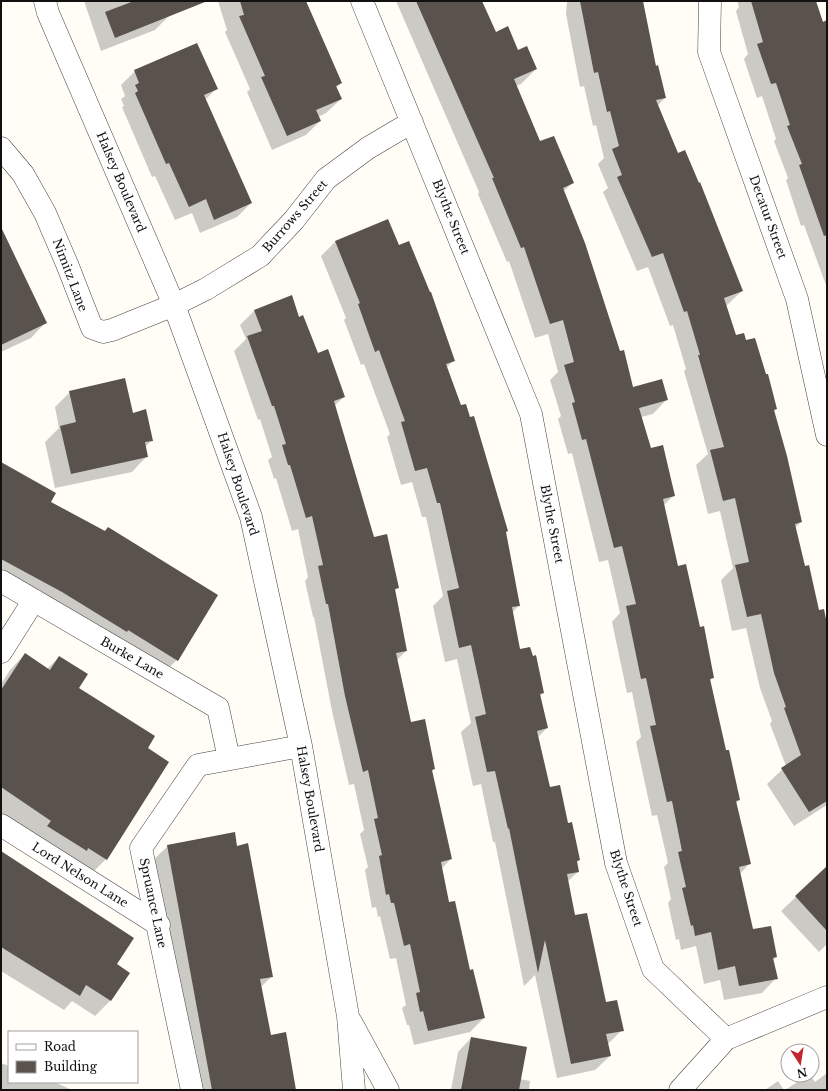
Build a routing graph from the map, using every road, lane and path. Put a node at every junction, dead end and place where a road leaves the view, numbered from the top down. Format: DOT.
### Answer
graph roads {
  1 [pos="45,1"];
  2 [pos="362,1"];
  3 [pos="710,1"];
  4 [pos="412,122"];
  5 [pos="1,148"];
  6 [pos="174,305"];
  7 [pos="827,435"];
  8 [pos="1,581"];
  9 [pos="34,600"];
  10 [pos="1,652"];
  11 [pos="301,746"];
  12 [pos="229,759"];
  13 [pos="1,825"];
  14 [pos="159,925"];
  15 [pos="827,997"];
  16 [pos="348,1016"];
  17 [pos="726,1039"];
  18 [pos="192,1090"];
  19 [pos="354,1090"];
  20 [pos="388,1090"];
  21 [pos="680,1090"];
  1 -- 6 [label="street, Halsey Boulevard"];
  2 -- 4 [label="street, Blythe Street"];
  3 -- 7 [label="street, Decatur Street"];
  4 -- 6 [label="street, Burrows Street"];
  4 -- 17 [label="street, Blythe Street"];
  5 -- 6 [label="street, Nimitz Lane"];
  6 -- 11 [label="street, Halsey Boulevard"];
  8 -- 9 [label="street, Burke Lane"];
  9 -- 10 [label="street"];
  9 -- 12 [label="street, Burke Lane"];
  11 -- 12 [label="street, Spruance Lane"];
  11 -- 16 [label="street, Halsey Boulevard"];
  12 -- 14 [label="street, Spruance Lane"];
  13 -- 14 [label="street, Lord Nelson Lane"];
  14 -- 18 [label="street, Spruance Lane"];
  15 -- 17 [label="street"];
  16 -- 19 [label="street, Halsey Boulevard"];
  16 -- 20 [label="street, Halsey Boulevard"];
  17 -- 21 [label="street"];
}
